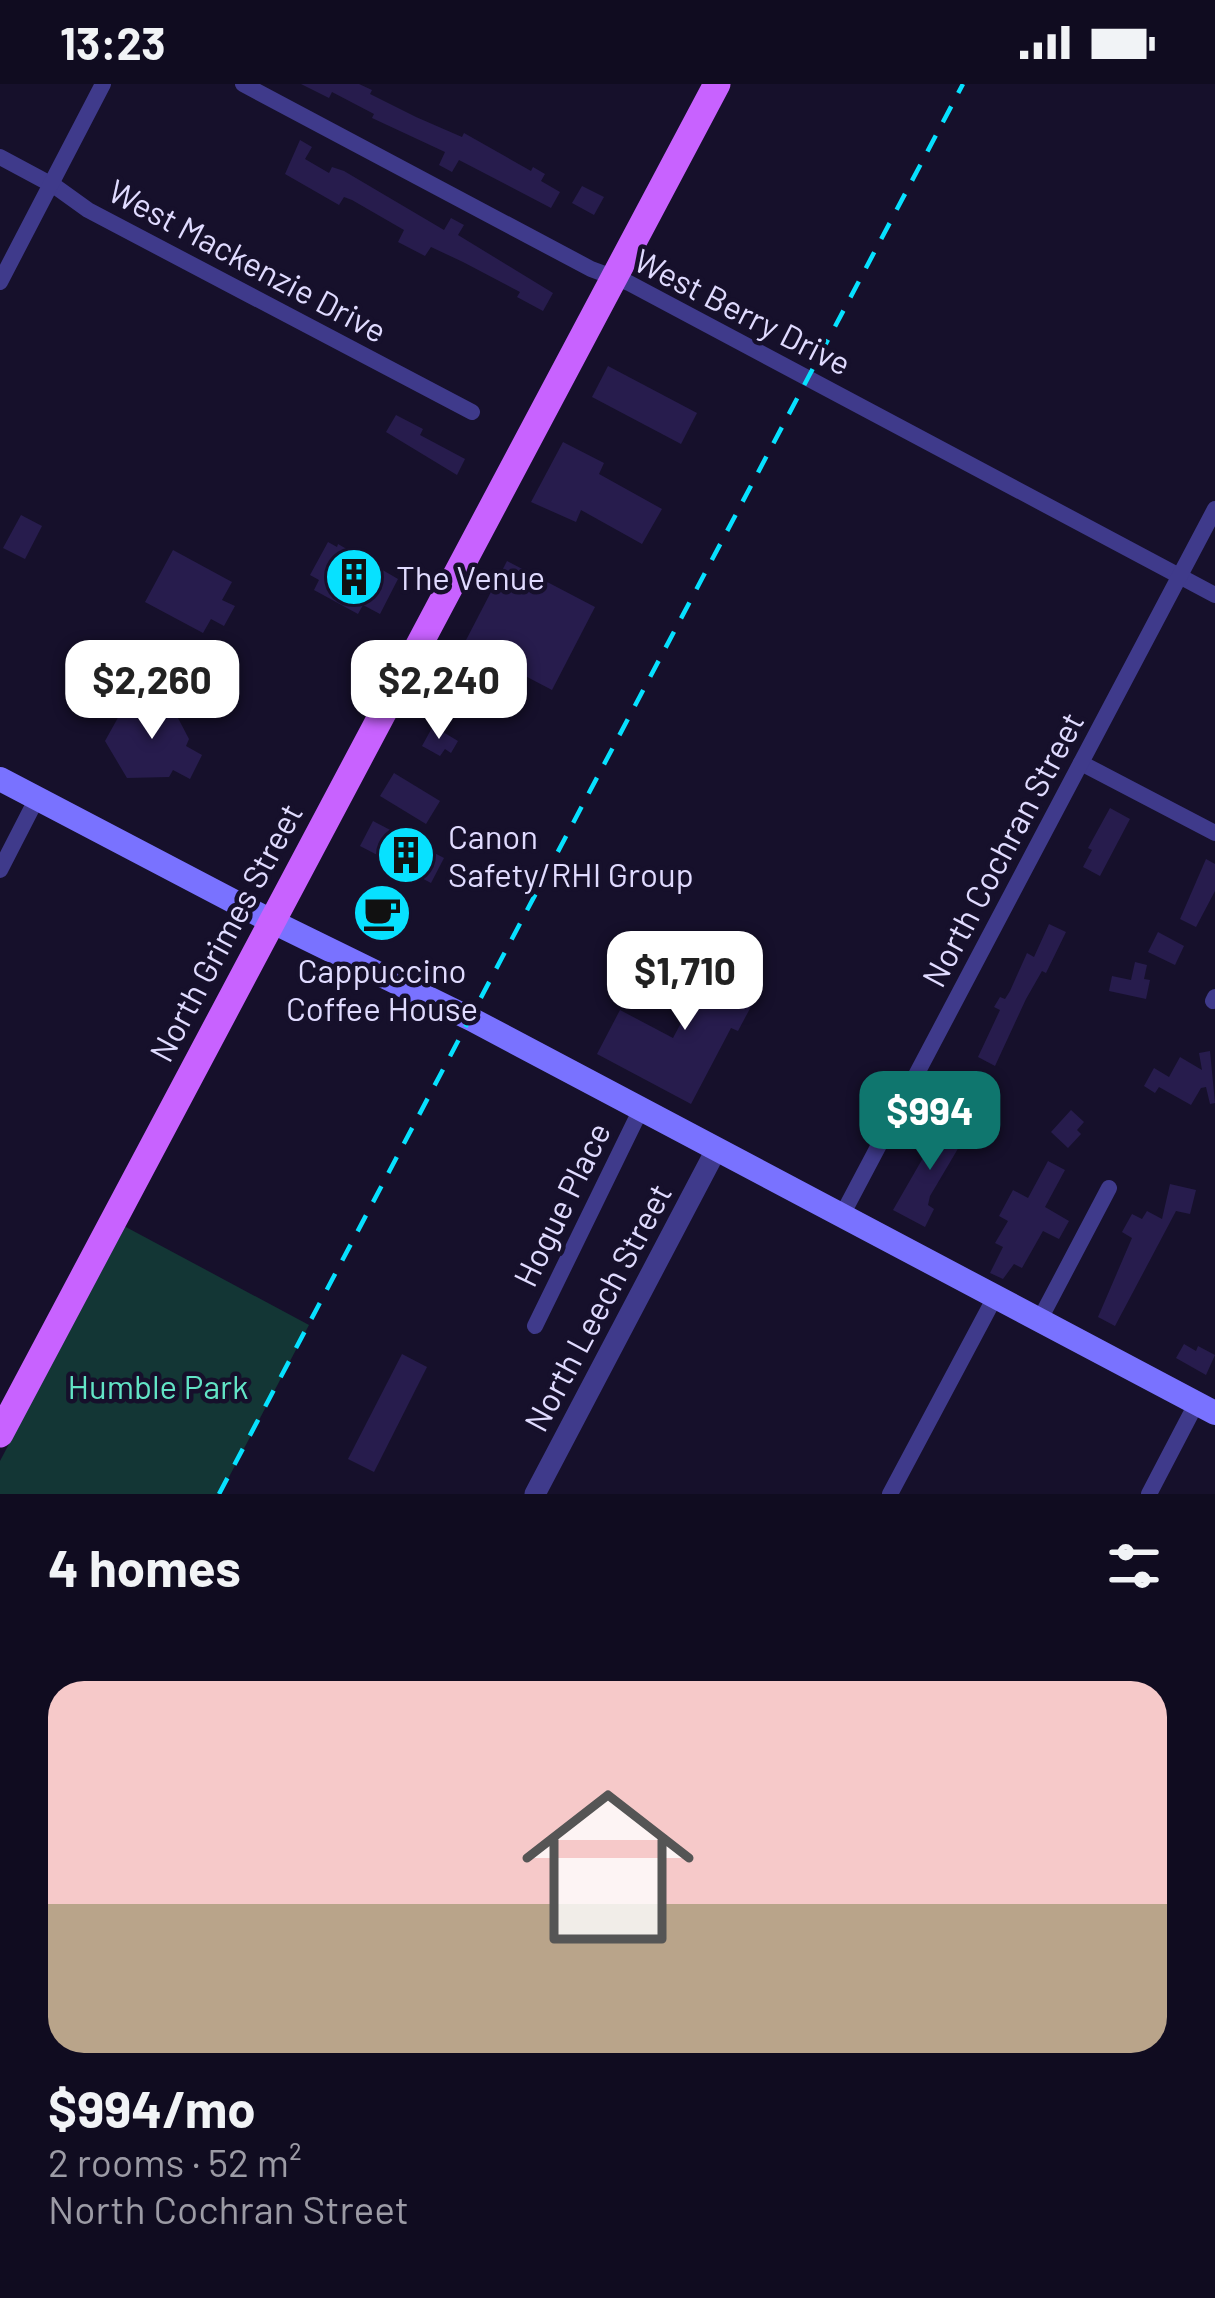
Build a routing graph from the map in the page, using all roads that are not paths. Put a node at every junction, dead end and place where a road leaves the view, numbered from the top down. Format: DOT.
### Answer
graph roads {
  1 [pos="103,84"];
  2 [pos="243,84"];
  3 [pos="717,84"];
  4 [pos="0,157"];
  5 [pos="51,184"];
  6 [pos="613,277"];
  7 [pos="0,282"];
  8 [pos="472,412"];
  9 [pos="1215,509"];
  10 [pos="1180,576"];
  11 [pos="1215,595"];
  12 [pos="1082,763"];
  13 [pos="0,779"];
  14 [pos="37,799"];
  15 [pos="1215,833"];
  16 [pos="0,870"];
  17 [pos="271,921"];
  18 [pos="640,1109"];
  19 [pos="716,1150"];
  20 [pos="1109,1188"];
  21 [pos="841,1217"];
  22 [pos="995,1297"];
  23 [pos="1040,1321"];
  24 [pos="535,1325"];
  25 [pos="1206,1408"];
  26 [pos="0,1434"];
  27 [pos="535,1494"];
  28 [pos="890,1494"];
  29 [pos="1149,1494"];
  1 -- 5 [label="street"];
  2 -- 6 [label="street, West Berry Drive"];
  3 -- 6 [label="main road, North Grimes Street"];
  4 -- 5 [label="street, West Mackenzie Drive"];
  5 -- 7 [label="street"];
  5 -- 8 [label="street, West Mackenzie Drive"];
  6 -- 10 [label="street, West Berry Drive"];
  6 -- 17 [label="main road, North Grimes Street"];
  9 -- 10 [label="street, North Cochran Street"];
  10 -- 11 [label="street, West Berry Drive"];
  10 -- 12 [label="street, North Cochran Street"];
  12 -- 15 [label="street"];
  12 -- 21 [label="street, North Cochran Street"];
  13 -- 14 [label="main road"];
  14 -- 16 [label="street"];
  14 -- 17 [label="main road"];
  17 -- 18 [label="main road"];
  17 -- 26 [label="main road, North Grimes Street"];
  18 -- 19 [label="main road"];
  18 -- 24 [label="street, Hogue Place"];
  19 -- 21 [label="main road"];
  19 -- 27 [label="street, North Leech Street"];
  20 -- 23 [label="street"];
  21 -- 22 [label="main road"];
  22 -- 23 [label="main road"];
  22 -- 28 [label="street"];
  23 -- 25 [label="main road"];
  25 -- 29 [label="street"];
}
